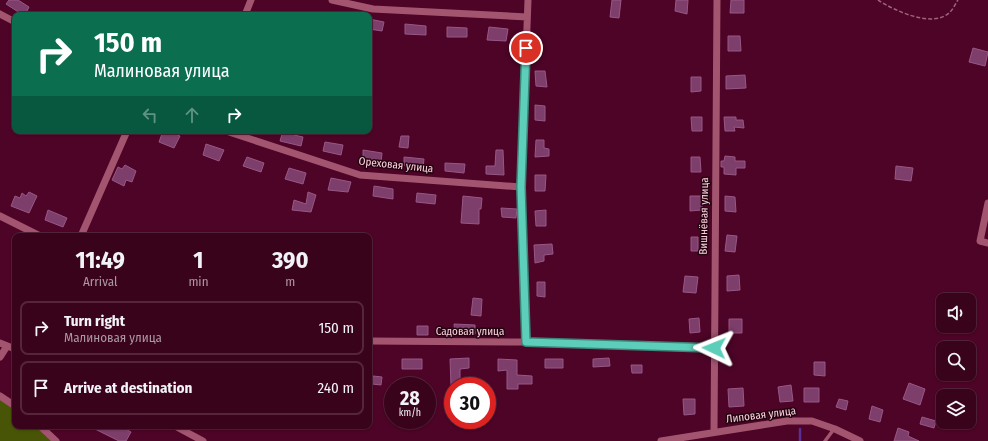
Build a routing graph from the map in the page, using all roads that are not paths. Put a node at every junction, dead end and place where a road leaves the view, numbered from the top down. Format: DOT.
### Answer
graph roads {
  1 [pos="252,0"];
  2 [pos="332,0"];
  3 [pos="528,0"];
  4 [pos="717,0"];
  5 [pos="246,12"];
  6 [pos="0,14"];
  7 [pos="527,17"];
  8 [pos="12,20"];
  9 [pos="126,134"];
  10 [pos="235,134"];
  11 [pos="521,187"];
  12 [pos="988,203"];
  13 [pos="0,216"];
  14 [pos="34,233"];
  15 [pos="82,233"];
  16 [pos="988,243"];
  17 [pos="372,342"];
  18 [pos="526,342"];
  19 [pos="4,344"];
  20 [pos="714,348"];
  21 [pos="0,357"];
  22 [pos="0,396"];
  23 [pos="12,404"];
  24 [pos="43,429"];
  25 [pos="180,429"];
  26 [pos="835,429"];
  27 [pos="714,432"];
  28 [pos="56,441"];
  29 [pos="202,441"];
  30 [pos="661,441"];
  31 [pos="825,441"];
  32 [pos="860,441"];
  1 -- 5 [label="street"];
  2 -- 7 [label="street"];
  3 -- 7 [label="street"];
  4 -- 20 [label="street, Вишнёвая улица"];
  6 -- 8 [label="street"];
  7 -- 11 [label="street"];
  9 -- 15 [label="street"];
  10 -- 11 [label="street, Ореховая улица"];
  11 -- 18 [label="street"];
  12 -- 16 [label="street"];
  13 -- 14 [label="street"];
  17 -- 18 [label="street, Садовая улица"];
  18 -- 20 [label="street, Садовая улица"];
  19 -- 21 [label="street"];
  20 -- 27 [label="street, Вишнёвая улица"];
  22 -- 23 [label="street"];
  24 -- 28 [label="street"];
  25 -- 29 [label="street"];
  26 -- 27 [label="street, Липовая улица"];
  26 -- 31 [label="lane"];
  26 -- 32 [label="street, Липовая улица"];
  27 -- 30 [label="street, Липовая улица"];
}
